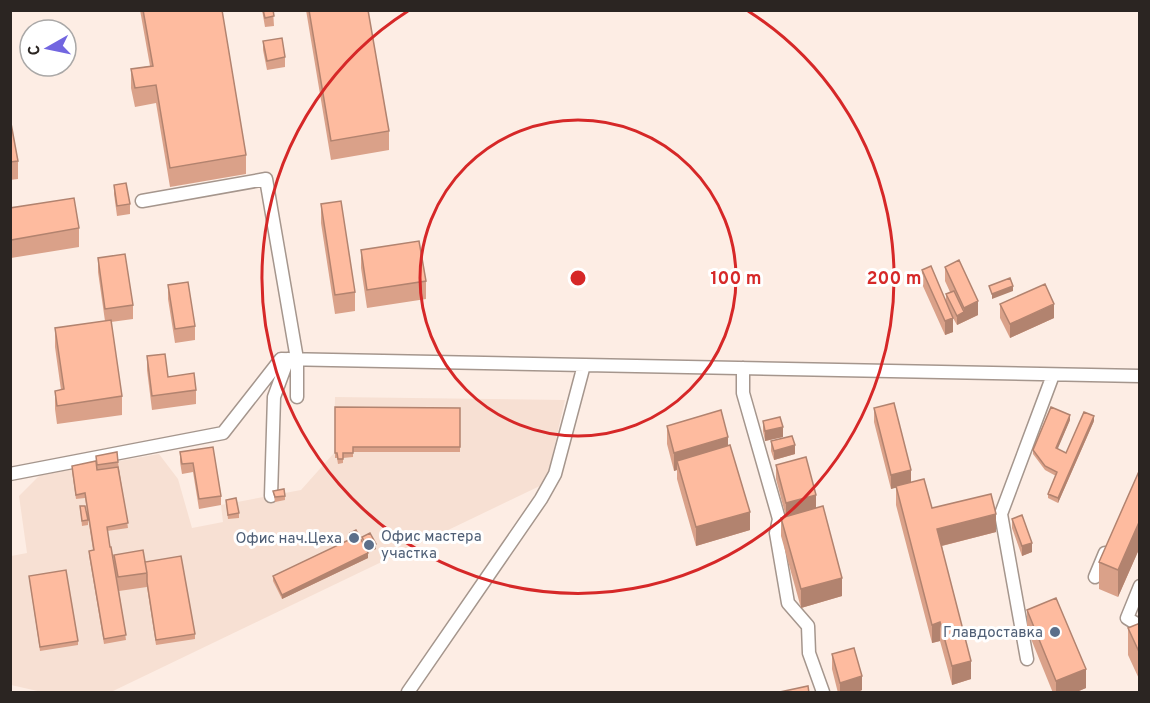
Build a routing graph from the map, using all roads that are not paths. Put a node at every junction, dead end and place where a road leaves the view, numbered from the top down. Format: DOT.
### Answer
graph roads {
  1 [pos="141,201"];
  2 [pos="293,359"];
  3 [pos="584,365"];
  4 [pos="743,368"];
  5 [pos="1053,375"];
  6 [pos="1140,376"];
  7 [pos="297,397"];
  8 [pos="10,474"];
  9 [pos="271,496"];
  10 [pos="1108,546"];
  11 [pos="1095,577"];
  12 [pos="1140,586"];
  13 [pos="1140,626"];
  14 [pos="1027,658"];
  15 [pos="408,693"];
  16 [pos="823,693"];
  1 -- 2 [label="street"];
  2 -- 3 [label="street"];
  2 -- 7 [label="street"];
  2 -- 8 [label="street"];
  2 -- 9 [label="street"];
  3 -- 4 [label="street"];
  3 -- 15 [label="street"];
  4 -- 5 [label="street"];
  4 -- 16 [label="street"];
  5 -- 6 [label="street"];
  5 -- 14 [label="street"];
  10 -- 11 [label="street"];
  12 -- 13 [label="street"];
}
